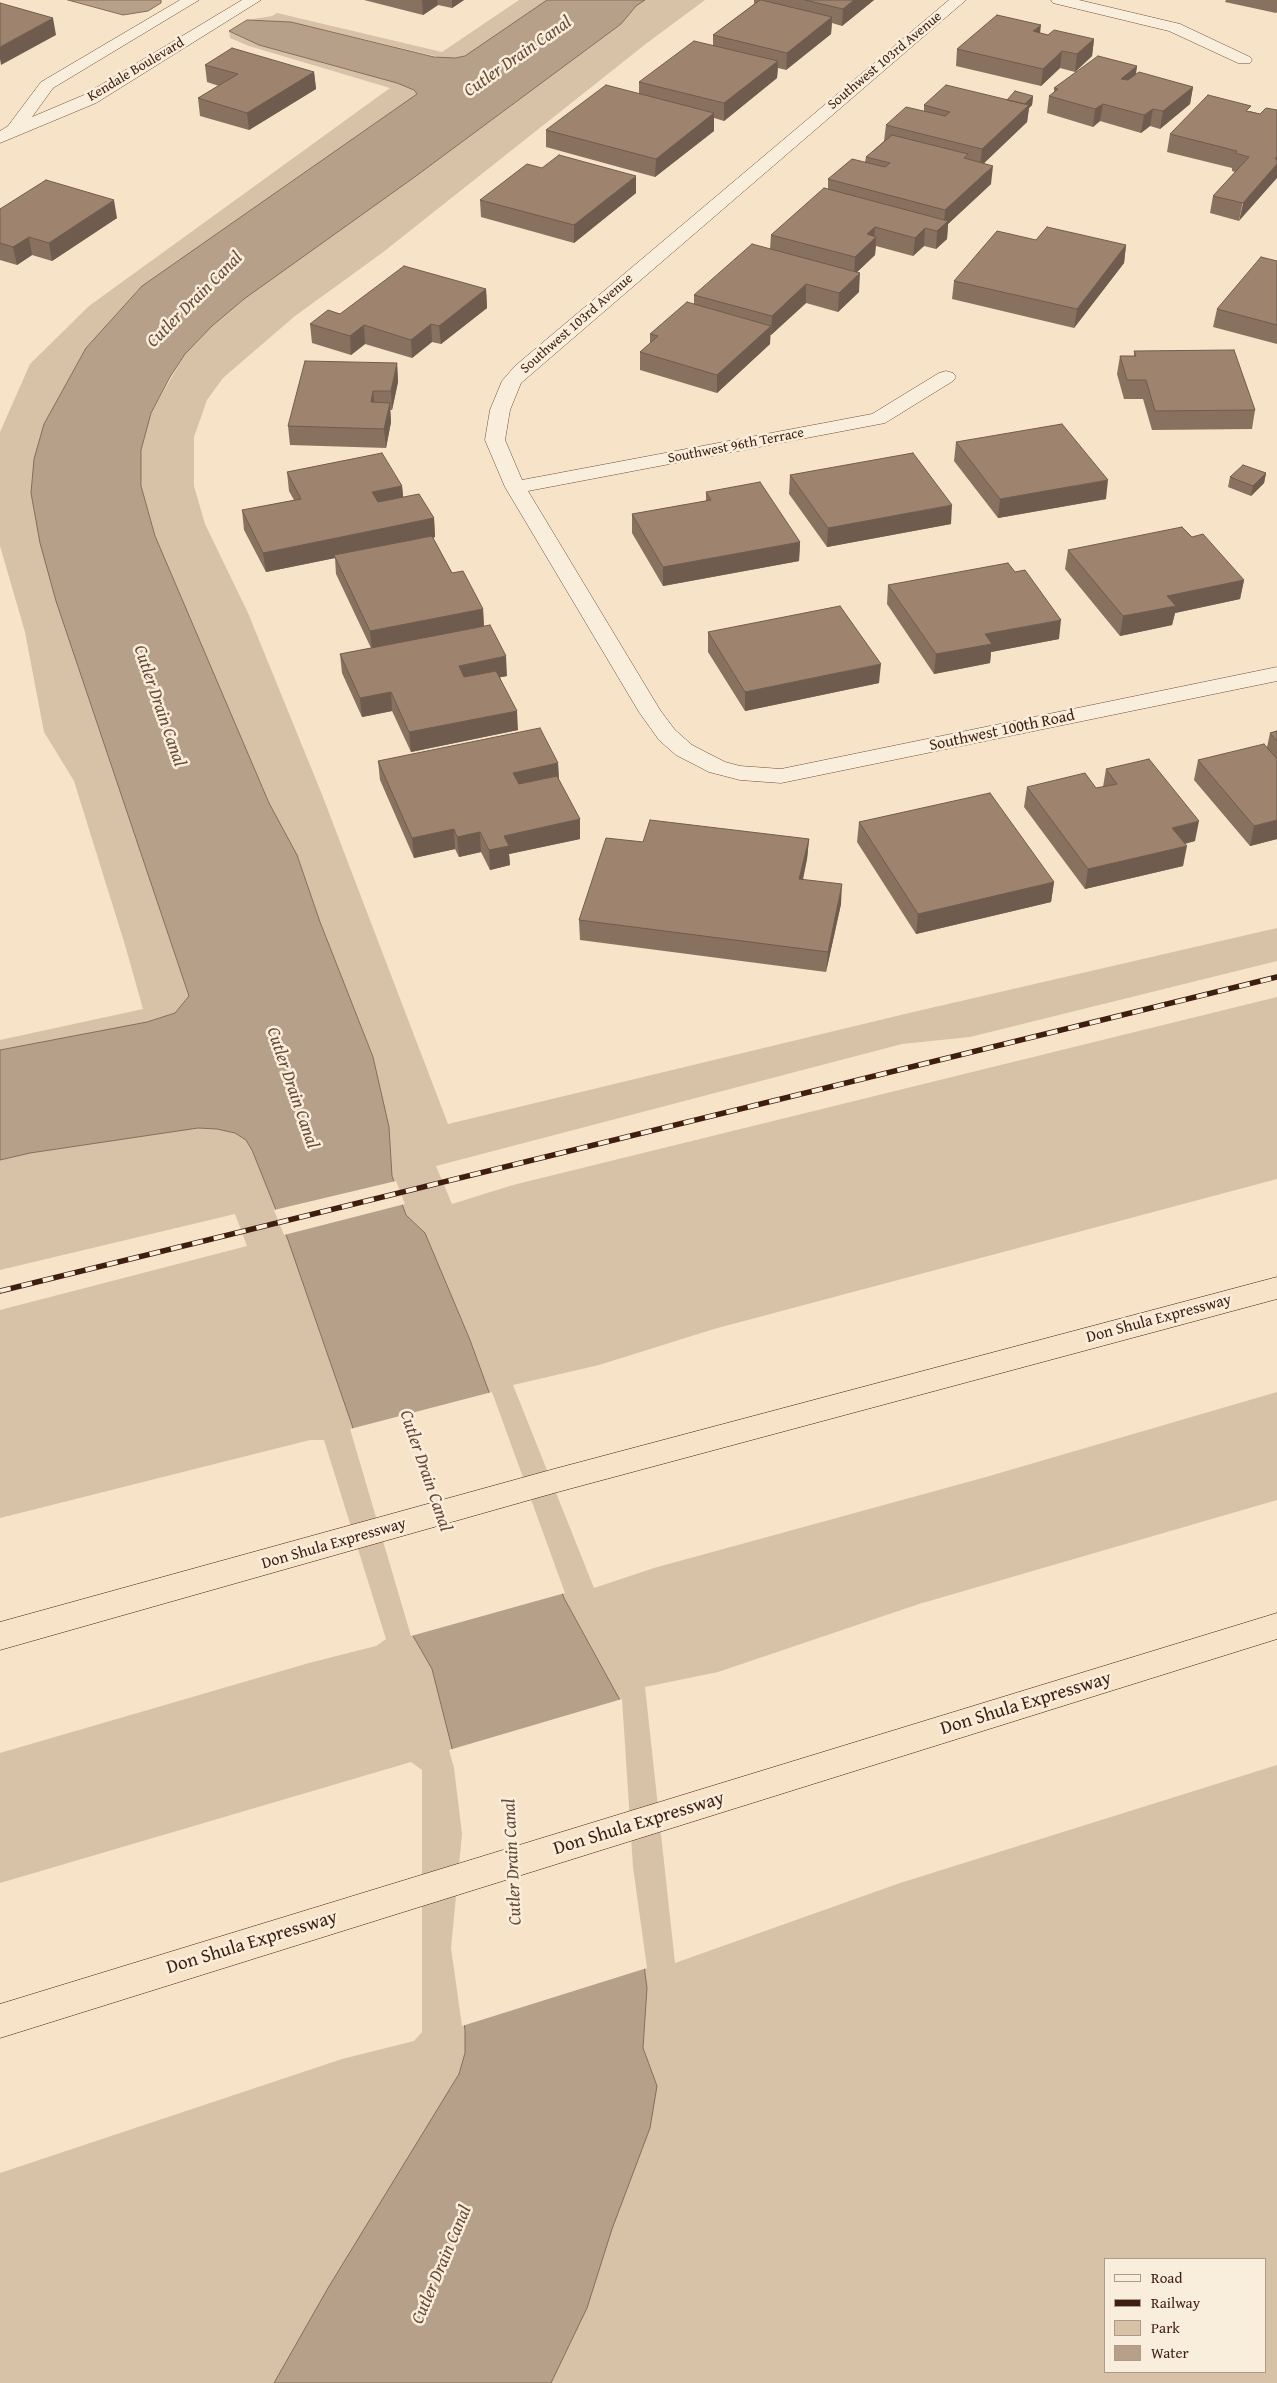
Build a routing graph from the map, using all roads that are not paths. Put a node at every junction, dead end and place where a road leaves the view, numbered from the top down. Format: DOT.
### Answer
graph roads {
  1 [pos="191,0"];
  2 [pos="253,0"];
  3 [pos="958,0"];
  4 [pos="1060,0"];
  5 [pos="1244,60"];
  6 [pos="5,131"];
  7 [pos="946,377"];
  8 [pos="515,487"];
  9 [pos="1277,674"];
  10 [pos="726,770"];
  11 [pos="1277,1288"];
  12 [pos="1277,1626"];
  13 [pos="0,1636"];
  14 [pos="0,2021"];
  1 -- 6 [label="street, Kendale Boulevard"];
  2 -- 6 [label="street, Kendale Boulevard"];
  3 -- 8 [label="street, Southwest 103rd Avenue"];
  4 -- 5 [label="street"];
  7 -- 8 [label="street, Southwest 96th Terrace"];
  8 -- 10 [label="street, Southwest 103rd Avenue"];
  9 -- 10 [label="street, Southwest 100th Road"];
  11 -- 13 [label="highway, Don Shula Expressway"];
  12 -- 14 [label="highway, Don Shula Expressway"];
}
